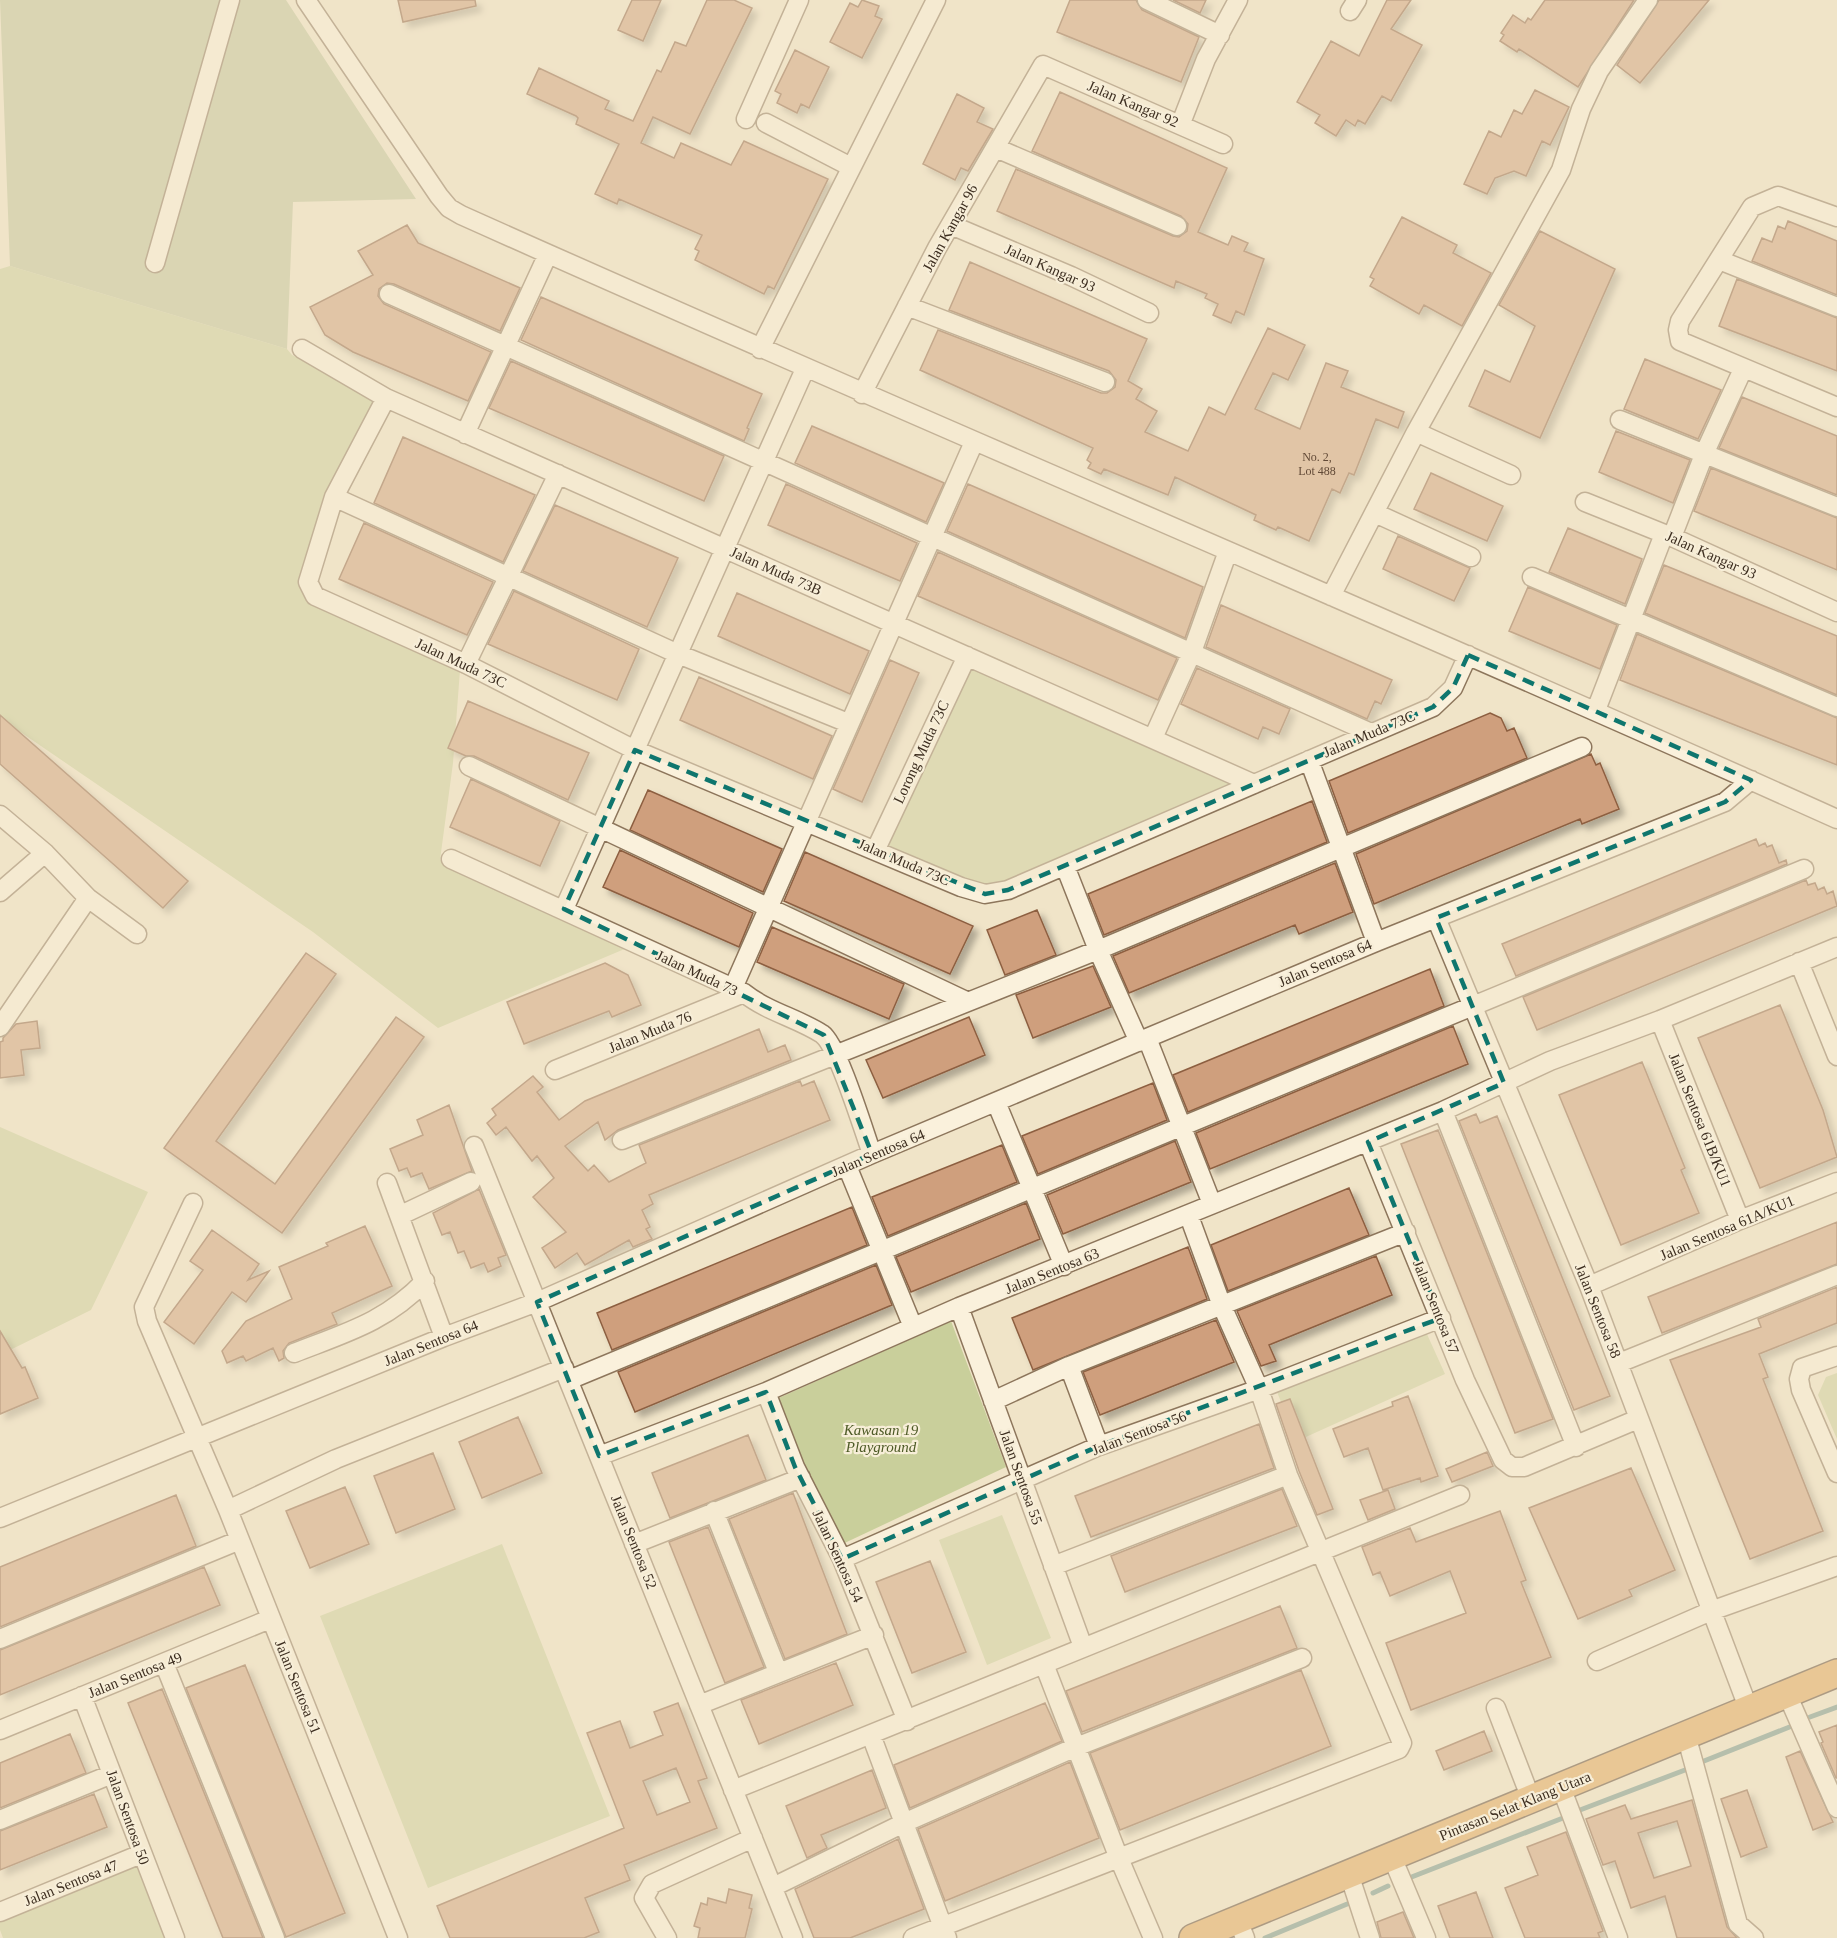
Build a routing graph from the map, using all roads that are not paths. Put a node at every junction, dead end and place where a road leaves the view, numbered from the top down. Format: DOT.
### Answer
graph roads {
  1 [pos="230,0"];
  2 [pos="306,0"];
  3 [pos="799,0"];
  4 [pos="1147,0"];
  5 [pos="1238,0"];
  6 [pos="1647,0"];
  7 [pos="929,2"];
  8 [pos="1220,35"];
  9 [pos="1043,65"];
  10 [pos="746,119"];
  11 [pos="766,123"];
  12 [pos="1181,123"];
  13 [pos="1223,144"];
  14 [pos="996,148"];
  15 [pos="851,167"];
  16 [pos="1837,217"];
  17 [pos="951,225"];
  18 [pos="1177,226"];
  19 [pos="548,255"];
  20 [pos="1719,260"];
  21 [pos="155,263"];
  22 [pos="389,294"];
  23 [pos="907,306"];
  24 [pos="1837,308"];
  25 [pos="1149,313"];
  26 [pos="506,346"];
  27 [pos="302,349"];
  28 [pos="760,349"];
  29 [pos="805,369"];
  30 [pos="1743,369"];
  31 [pos="1105,382"];
  32 [pos="862,394"];
  33 [pos="386,398"];
  34 [pos="1837,407"];
  35 [pos="1620,420"];
  36 [pos="1416,432"];
  37 [pos="465,434"];
  38 [pos="974,442"];
  39 [pos="1705,452"];
  40 [pos="763,462"];
  41 [pos="558,474"];
  42 [pos="1510,475"];
  43 [pos="334,497"];
  44 [pos="1585,502"];
  45 [pos="1837,507"];
  46 [pos="1375,513"];
  47 [pos="1668,536"];
  48 [pos="931,537"];
  49 [pos="725,548"];
  50 [pos="1228,551"];
  51 [pos="1471,557"];
  52 [pos="508,577"];
  53 [pos="1532,577"];
  54 [pos="1331,596"];
  55 [pos="1837,612"];
  56 [pos="1629,619"];
  57 [pos="894,623"];
  58 [pos="1192,652"];
  59 [pos="678,654"];
  60 [pos="1468,655"];
  61 [pos="967,656"];
  62 [pos="466,664"];
  63 [pos="1837,707"];
  64 [pos="1596,710"];
  65 [pos="848,723"];
  66 [pos="1371,734"];
  67 [pos="1153,738"];
  68 [pos="1582,747"];
  69 [pos="635,750"];
  70 [pos="1309,760"];
  71 [pos="469,766"];
  72 [pos="1752,780"];
  73 [pos="1254,784"];
  74 [pos="0,815"];
  75 [pos="1837,819"];
  76 [pos="804,822"];
  77 [pos="601,826"];
  78 [pos="876,849"];
  79 [pos="1341,849"];
  80 [pos="45,853"];
  81 [pos="451,859"];
  82 [pos="1065,866"];
  83 [pos="1804,869"];
  84 [pos="0,892"];
  85 [pos="87,898"];
  86 [pos="769,907"];
  87 [pos="564,909"];
  88 [pos="1436,918"];
  89 [pos="137,934"];
  90 [pos="1376,942"];
  91 [pos="1837,947"];
  92 [pos="1098,950"];
  93 [pos="1799,962"];
  94 [pos="739,990"];
  95 [pos="966,1001"];
  96 [pos="1472,1006"];
  97 [pos="1660,1020"];
  98 [pos="0,1027"];
  99 [pos="1143,1040"];
  100 [pos="837,1056"];
  101 [pos="1837,1056"];
  102 [pos="555,1070"];
  103 [pos="1504,1083"];
  104 [pos="996,1102"];
  105 [pos="1443,1111"];
  106 [pos="1183,1126"];
  107 [pos="622,1140"];
  108 [pos="1368,1142"];
  109 [pos="474,1146"];
  110 [pos="872,1154"];
  111 [pos="847,1166"];
  112 [pos="471,1182"];
  113 [pos="1837,1182"];
  114 [pos="387,1183"];
  115 [pos="1032,1188"];
  116 [pos="194,1203"];
  117 [pos="1212,1204"];
  118 [pos="401,1215"];
  119 [pos="1189,1216"];
  120 [pos="1740,1220"];
  121 [pos="1406,1232"];
  122 [pos="882,1251"];
  123 [pos="1064,1266"];
  124 [pos="1837,1275"];
  125 [pos="425,1281"];
  126 [pos="1589,1286"];
  127 [pos="537,1302"];
  128 [pos="1222,1306"];
  129 [pos="959,1307"];
  130 [pos="1441,1318"];
  131 [pos="913,1327"];
  132 [pos="444,1337"];
  133 [pos="294,1353"];
  134 [pos="1837,1356"];
  135 [pos="1618,1363"];
  136 [pos="1069,1366"];
  137 [pos="566,1374"];
  138 [pos="1259,1389"];
  139 [pos="766,1392"];
  140 [pos="993,1401"];
  141 [pos="1638,1419"];
  142 [pos="197,1437"];
  143 [pos="1099,1446"];
  144 [pos="1576,1447"];
  145 [pos="599,1456"];
  146 [pos="1837,1473"];
  147 [pos="1288,1475"];
  148 [pos="801,1478"];
  149 [pos="1023,1481"];
  150 [pos="1460,1495"];
  151 [pos="228,1510"];
  152 [pos="714,1511"];
  153 [pos="0,1518"];
  154 [pos="240,1540"];
  155 [pos="634,1544"];
  156 [pos="1321,1553"];
  157 [pos="842,1559"];
  158 [pos="1053,1566"];
  159 [pos="1837,1566"];
  160 [pos="1711,1611"];
  161 [pos="270,1619"];
  162 [pos="874,1635"];
  163 [pos="0,1639"];
  164 [pos="1083,1647"];
  165 [pos="1302,1658"];
  166 [pos="1597,1661"];
  167 [pos="164,1663"];
  168 [pos="1044,1664"];
  169 [pos="778,1672"];
  170 [pos="1837,1673"];
  171 [pos="1787,1694"];
  172 [pos="82,1696"];
  173 [pos="699,1705"];
  174 [pos="1496,1708"];
  175 [pos="1749,1710"];
  176 [pos="907,1721"];
  177 [pos="0,1730"];
  178 [pos="871,1735"];
  179 [pos="1686,1735"];
  180 [pos="1076,1747"];
  181 [pos="112,1774"];
  182 [pos="1561,1787"];
  183 [pos="733,1790"];
  184 [pos="1530,1799"];
  185 [pos="1837,1808"];
  186 [pos="0,1820"];
  187 [pos="906,1822"];
  188 [pos="753,1838"];
  189 [pos="141,1854"];
  190 [pos="1118,1857"];
  191 [pos="1392,1857"];
  192 [pos="1349,1874"];
  193 [pos="773,1887"];
  194 [pos="0,1912"];
  195 [pos="1232,1931"];
  196 [pos="945,1932"];
  197 [pos="393,1937"];
  198 [pos="175,1938"];
  199 [pos="275,1938"];
  200 [pos="667,1938"];
  201 [pos="793,1938"];
  202 [pos="913,1938"];
  203 [pos="1153,1938"];
  204 [pos="1193,1938"];
  205 [pos="1370,1938"];
  206 [pos="1426,1938"];
  207 [pos="1618,1938"];
  208 [pos="1754,1938"];
  1 -- 21 [label="street"];
  2 -- 19 [label="street"];
  3 -- 10 [label="street"];
  4 -- 8 [label="street"];
  5 -- 8 [label="street"];
  6 -- 36 [label="street"];
  7 -- 15 [label="street"];
  8 -- 12 [label="street"];
  9 -- 12 [label="street, Jalan Kangar 92"];
  9 -- 14 [label="street, Jalan Kangar 96"];
  11 -- 15 [label="street"];
  12 -- 13 [label="street, Jalan Kangar 92"];
  14 -- 17 [label="street, Jalan Kangar 96"];
  14 -- 18 [label="street"];
  15 -- 28 [label="street"];
  16 -- 20 [label="street"];
  17 -- 23 [label="street, Jalan Kangar 96"];
  17 -- 25 [label="street, Jalan Kangar 93"];
  19 -- 26 [label="street"];
  19 -- 28 [label="street"];
  20 -- 24 [label="street"];
  20 -- 30 [label="street"];
  22 -- 26 [label="street"];
  23 -- 31 [label="street"];
  23 -- 32 [label="street, Jalan Kangar 96"];
  26 -- 37 [label="street"];
  26 -- 40 [label="street"];
  27 -- 33 [label="street, Jalan Muda 73B"];
  28 -- 29 [label="street"];
  29 -- 32 [label="street"];
  29 -- 40 [label="street"];
  30 -- 34 [label="street"];
  30 -- 39 [label="street"];
  32 -- 38 [label="street"];
  33 -- 37 [label="street, Jalan Muda 73B"];
  33 -- 43 [label="street"];
  35 -- 39 [label="street"];
  36 -- 42 [label="street"];
  36 -- 46 [label="street"];
  37 -- 41 [label="street, Jalan Muda 73B"];
  38 -- 48 [label="street"];
  38 -- 50 [label="street"];
  39 -- 45 [label="street"];
  39 -- 47 [label="street"];
  40 -- 48 [label="street"];
  40 -- 49 [label="street"];
  41 -- 49 [label="street, Jalan Muda 73B"];
  41 -- 52 [label="street"];
  43 -- 52 [label="street"];
  43 -- 62 [label="street, Jalan Muda 73C"];
  44 -- 47 [label="street, Jalan Kangar 93"];
  46 -- 51 [label="street"];
  46 -- 54 [label="street"];
  47 -- 55 [label="street, Jalan Kangar 93"];
  47 -- 56 [label="street"];
  48 -- 57 [label="street"];
  48 -- 58 [label="street"];
  49 -- 57 [label="street, Jalan Muda 73B"];
  49 -- 59 [label="street"];
  50 -- 54 [label="street"];
  50 -- 58 [label="street"];
  52 -- 59 [label="street"];
  52 -- 62 [label="street"];
  53 -- 56 [label="street"];
  54 -- 60 [label="street"];
  56 -- 63 [label="street"];
  56 -- 64 [label="street"];
  57 -- 61 [label="street, Jalan Muda 73B"];
  57 -- 65 [label="street"];
  58 -- 66 [label="street"];
  58 -- 67 [label="street"];
  59 -- 65 [label="street"];
  59 -- 69 [label="street"];
  60 -- 64 [label="street"];
  60 -- 66 [label="street, Jalan Muda 73C"];
  61 -- 67 [label="street, Jalan Muda 73B"];
  61 -- 78 [label="street, Lorong Muda 73C"];
  62 -- 69 [label="street, Jalan Muda 73C"];
  64 -- 72 [label="street"];
  65 -- 76 [label="street"];
  66 -- 70 [label="street, Jalan Muda 73C"];
  67 -- 73 [label="street, Jalan Muda 73B"];
  68 -- 79 [label="street"];
  69 -- 76 [label="street, Jalan Muda 73C"];
  69 -- 77 [label="street"];
  70 -- 73 [label="street, Jalan Muda 73C"];
  70 -- 79 [label="street"];
  71 -- 77 [label="street"];
  72 -- 75 [label="street"];
  72 -- 88 [label="street, Jalan Sentosa 64"];
  73 -- 82 [label="street, Jalan Muda 73C"];
  74 -- 80 [label="street"];
  76 -- 78 [label="street, Jalan Muda 73C"];
  76 -- 86 [label="street"];
  77 -- 86 [label="street"];
  77 -- 87 [label="street"];
  78 -- 82 [label="street, Jalan Muda 73C"];
  79 -- 90 [label="street"];
  79 -- 92 [label="street"];
  80 -- 84 [label="street"];
  80 -- 85 [label="street"];
  81 -- 87 [label="street, Jalan Muda 73"];
  82 -- 92 [label="street"];
  83 -- 96 [label="street"];
  85 -- 89 [label="street"];
  85 -- 98 [label="street"];
  86 -- 94 [label="street"];
  86 -- 95 [label="street"];
  87 -- 94 [label="street, Jalan Muda 73"];
  88 -- 90 [label="street, Jalan Sentosa 64"];
  88 -- 96 [label="street, Jalan Sentosa 58"];
  90 -- 99 [label="street, Jalan Sentosa 64"];
  91 -- 93 [label="street, Jalan Sentosa 63"];
  92 -- 95 [label="street"];
  92 -- 99 [label="street"];
  93 -- 97 [label="street, Jalan Sentosa 63"];
  93 -- 101 [label="street"];
  94 -- 100 [label="street, Jalan Muda 73"];
  94 -- 102 [label="street, Jalan Muda 76"];
  95 -- 100 [label="street"];
  96 -- 103 [label="street, Jalan Sentosa 58"];
  96 -- 106 [label="street"];
  97 -- 103 [label="street, Jalan Sentosa 63"];
  97 -- 120 [label="street, Jalan Sentosa 61B/KU1"];
  99 -- 104 [label="street, Jalan Sentosa 64"];
  99 -- 106 [label="street"];
  100 -- 107 [label="street"];
  100 -- 110 [label="street, Jalan Muda 73"];
  103 -- 105 [label="street, Jalan Sentosa 63"];
  103 -- 126 [label="street, Jalan Sentosa 58"];
  104 -- 110 [label="street, Jalan Sentosa 64"];
  104 -- 115 [label="street"];
  105 -- 108 [label="street, Jalan Sentosa 63"];
  105 -- 144 [label="street"];
  106 -- 115 [label="street"];
  106 -- 117 [label="street"];
  108 -- 117 [label="street, Jalan Sentosa 63"];
  108 -- 121 [label="street, Jalan Sentosa 57"];
  109 -- 127 [label="street, Jalan Sentosa 52"];
  110 -- 111 [label="street, Jalan Sentosa 64"];
  111 -- 122 [label="street"];
  111 -- 127 [label="street, Jalan Sentosa 64"];
  112 -- 118 [label="street"];
  113 -- 120 [label="street, Jalan Sentosa 61A/KU1"];
  114 -- 118 [label="street"];
  115 -- 122 [label="street"];
  115 -- 123 [label="street"];
  116 -- 142 [label="street, Jalan Sentosa 51"];
  117 -- 119 [label="street, Jalan Sentosa 63"];
  118 -- 125 [label="street"];
  119 -- 123 [label="street, Jalan Sentosa 63"];
  119 -- 128 [label="street"];
  120 -- 126 [label="street, Jalan Sentosa 61A/KU1"];
  121 -- 128 [label="street"];
  121 -- 130 [label="street, Jalan Sentosa 57"];
  122 -- 131 [label="street"];
  122 -- 137 [label="street"];
  123 -- 129 [label="street, Jalan Sentosa 63"];
  124 -- 135 [label="street"];
  125 -- 132 [label="street"];
  125 -- 133 [label="street"];
  126 -- 135 [label="street, Jalan Sentosa 58"];
  127 -- 132 [label="street, Jalan Sentosa 64"];
  127 -- 137 [label="street, Jalan Sentosa 52"];
  128 -- 136 [label="street"];
  128 -- 138 [label="street"];
  129 -- 131 [label="street, Jalan Sentosa 63"];
  129 -- 140 [label="street, Jalan Sentosa 55"];
  130 -- 138 [label="street, Jalan Sentosa 56"];
  130 -- 144 [label="street, Jalan Sentosa 57"];
  131 -- 139 [label="street, Jalan Sentosa 63"];
  132 -- 142 [label="street, Jalan Sentosa 64"];
  134 -- 146 [label="street"];
  135 -- 141 [label="street, Jalan Sentosa 58"];
  136 -- 140 [label="street"];
  136 -- 143 [label="street"];
  137 -- 145 [label="street, Jalan Sentosa 52"];
  137 -- 151 [label="street"];
  138 -- 143 [label="street, Jalan Sentosa 56"];
  138 -- 147 [label="street"];
  139 -- 145 [label="street, Jalan Sentosa 63"];
  139 -- 148 [label="street, Jalan Sentosa 54"];
  140 -- 149 [label="street, Jalan Sentosa 55"];
  141 -- 144 [label="street"];
  141 -- 160 [label="street, Jalan Sentosa 58"];
  142 -- 151 [label="street, Jalan Sentosa 51"];
  142 -- 153 [label="street, Jalan Sentosa 64"];
  143 -- 149 [label="street, Jalan Sentosa 56"];
  145 -- 155 [label="street, Jalan Sentosa 52"];
  147 -- 156 [label="street"];
  147 -- 158 [label="street"];
  148 -- 152 [label="street"];
  148 -- 157 [label="street, Jalan Sentosa 54"];
  149 -- 157 [label="street, Jalan Sentosa 56"];
  149 -- 158 [label="street, Jalan Sentosa 55"];
  150 -- 156 [label="street"];
  151 -- 154 [label="street, Jalan Sentosa 51"];
  152 -- 155 [label="street"];
  152 -- 169 [label="street"];
  154 -- 161 [label="street, Jalan Sentosa 51"];
  154 -- 163 [label="street"];
  155 -- 173 [label="street, Jalan Sentosa 52"];
  156 -- 164 [label="street"];
  156 -- 190 [label="street"];
  157 -- 162 [label="street, Jalan Sentosa 54"];
  158 -- 164 [label="street, Jalan Sentosa 55"];
  159 -- 160 [label="street"];
  160 -- 166 [label="street"];
  160 -- 175 [label="street, Jalan Sentosa 58"];
  161 -- 167 [label="street, Jalan Sentosa 49"];
  161 -- 197 [label="street, Jalan Sentosa 51"];
  162 -- 169 [label="street"];
  162 -- 176 [label="street, Jalan Sentosa 54"];
  164 -- 168 [label="street"];
  165 -- 180 [label="street"];
  167 -- 172 [label="street, Jalan Sentosa 49"];
  167 -- 199 [label="street"];
  168 -- 176 [label="street"];
  168 -- 180 [label="street"];
  169 -- 173 [label="street"];
  170 -- 171 [label="highway, Pintasan Selat Klang Utara"];
  171 -- 175 [label="highway, Pintasan Selat Klang Utara"];
  171 -- 185 [label="street"];
  172 -- 177 [label="street, Jalan Sentosa 49"];
  172 -- 181 [label="street, Jalan Sentosa 50"];
  173 -- 183 [label="street, Jalan Sentosa 52"];
  174 -- 184 [label="street"];
  175 -- 179 [label="highway, Pintasan Selat Klang Utara"];
  176 -- 178 [label="street"];
  178 -- 183 [label="street"];
  178 -- 187 [label="street"];
  179 -- 182 [label="highway, Pintasan Selat Klang Utara"];
  179 -- 208 [label="street"];
  180 -- 187 [label="street"];
  180 -- 190 [label="street"];
  181 -- 186 [label="street"];
  181 -- 189 [label="street, Jalan Sentosa 50"];
  182 -- 184 [label="highway, Pintasan Selat Klang Utara"];
  182 -- 207 [label="street"];
  183 -- 188 [label="street, Jalan Sentosa 52"];
  184 -- 191 [label="highway, Pintasan Selat Klang Utara"];
  187 -- 193 [label="street"];
  187 -- 196 [label="street"];
  188 -- 193 [label="street, Jalan Sentosa 52"];
  188 -- 200 [label="street"];
  189 -- 194 [label="street, Jalan Sentosa 47"];
  189 -- 198 [label="street, Jalan Sentosa 50"];
  190 -- 196 [label="street"];
  190 -- 203 [label="street"];
  191 -- 192 [label="highway, Pintasan Selat Klang Utara"];
  191 -- 206 [label="street"];
  192 -- 195 [label="highway, Pintasan Selat Klang Utara"];
  192 -- 205 [label="street"];
  193 -- 201 [label="street, Jalan Sentosa 52"];
  195 -- 204 [label="highway, Pintasan Selat Klang Utara"];
  196 -- 202 [label="street"];
}
